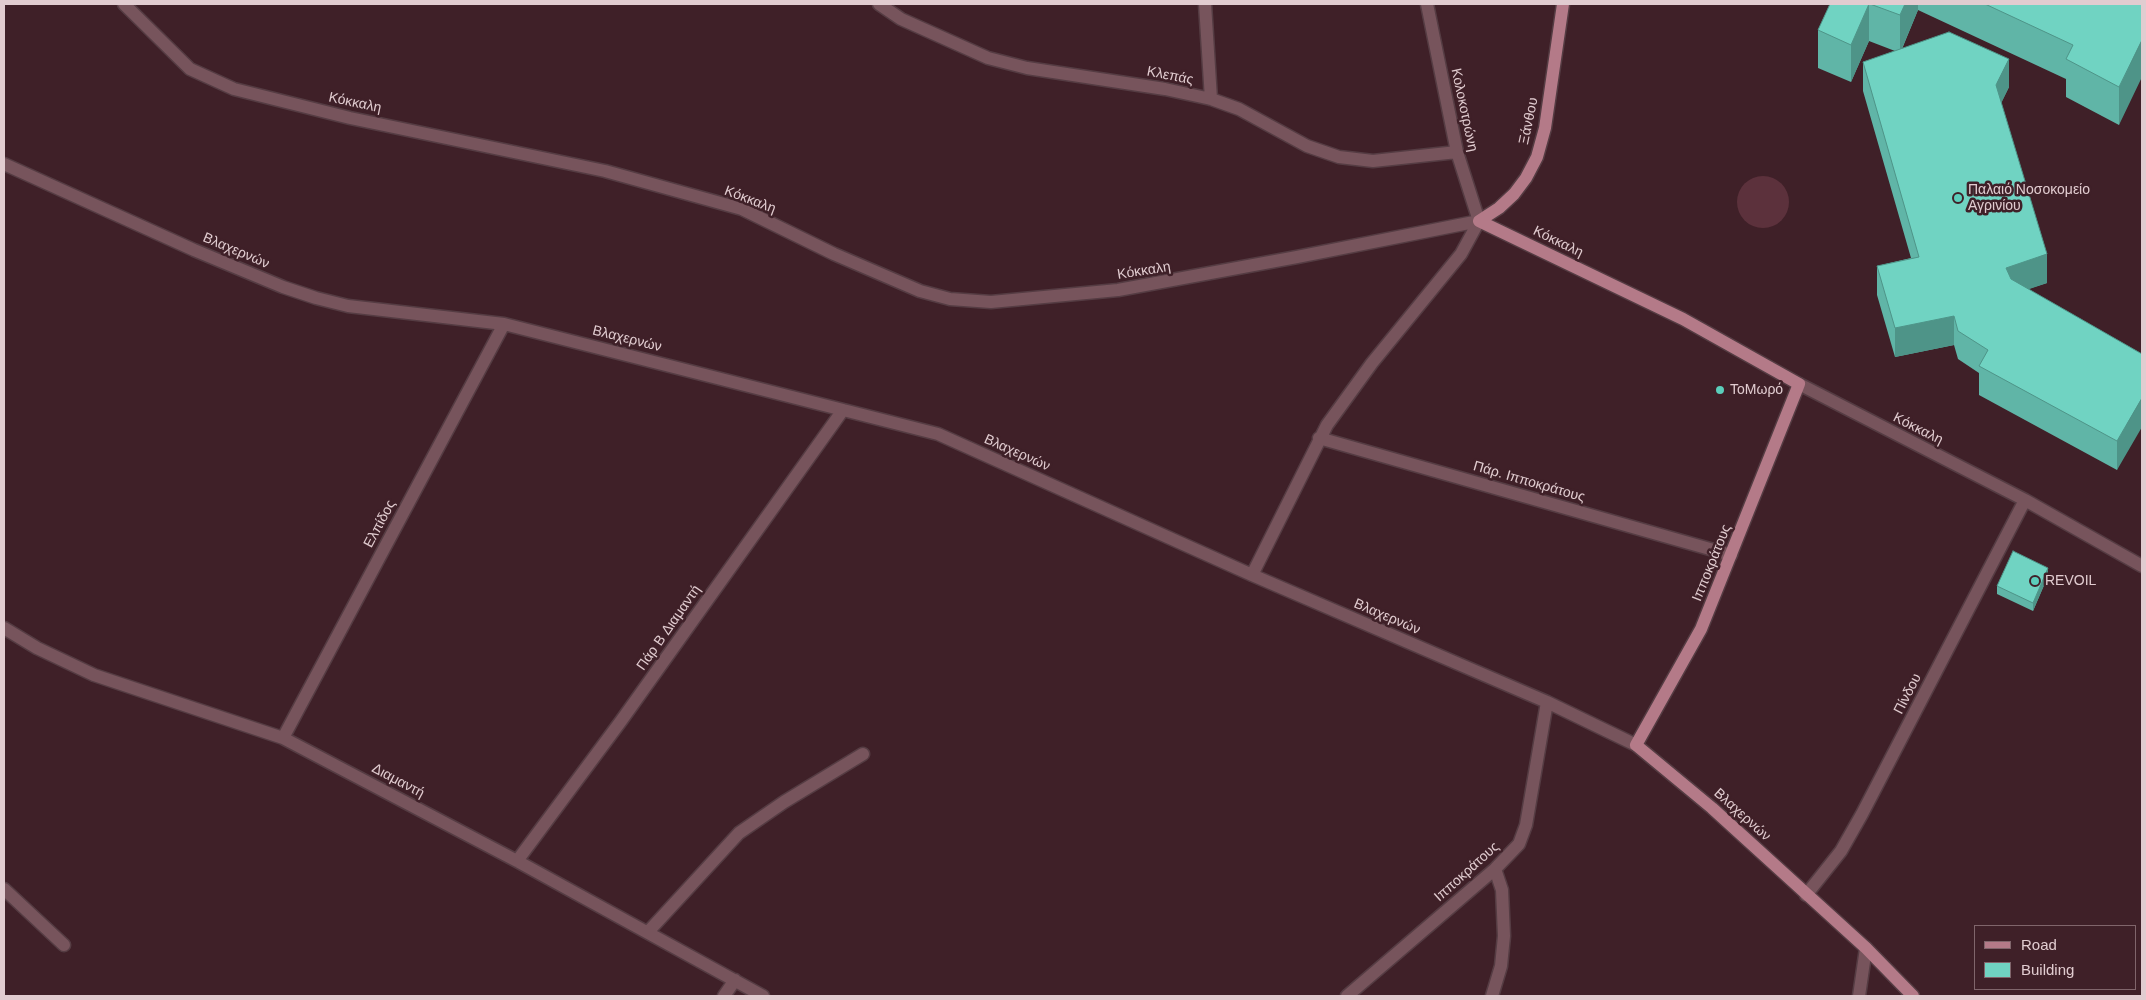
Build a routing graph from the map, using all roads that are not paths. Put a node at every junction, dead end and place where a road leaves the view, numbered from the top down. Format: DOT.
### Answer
graph roads {
  1 [pos="124,4"];
  2 [pos="879,4"];
  3 [pos="1205,4"];
  4 [pos="1427,4"];
  5 [pos="1563,4"];
  6 [pos="1211,99"];
  7 [pos="1457,152"];
  8 [pos="4,164"];
  9 [pos="1479,220"];
  10 [pos="504,324"];
  11 [pos="1800,384"];
  12 [pos="843,410"];
  13 [pos="1319,438"];
  14 [pos="2025,500"];
  15 [pos="1731,555"];
  16 [pos="2142,566"];
  17 [pos="1252,575"];
  18 [pos="5,630"];
  19 [pos="1547,702"];
  20 [pos="283,738"];
  21 [pos="1636,745"];
  22 [pos="862,754"];
  23 [pos="517,861"];
  24 [pos="1495,869"];
  25 [pos="4,888"];
  26 [pos="1806,895"];
  27 [pos="648,932"];
  28 [pos="64,945"];
  29 [pos="1866,948"];
  30 [pos="735,980"];
  31 [pos="724,996"];
  32 [pos="763,996"];
  33 [pos="1347,996"];
  34 [pos="1492,996"];
  35 [pos="1859,996"];
  36 [pos="1913,996"];
  1 -- 9 [label="street, Κόκκαλη"];
  2 -- 6 [label="street, Κλεπάς"];
  3 -- 6 [label="street"];
  4 -- 7 [label="street, Κολοκοτρώνη"];
  5 -- 9 [label="main road, Ξάνθου"];
  6 -- 7 [label="street, Κλεπάς"];
  7 -- 9 [label="street, Κολοκοτρώνη"];
  8 -- 10 [label="street, Βλαχερνών"];
  9 -- 11 [label="main road, Κόκκαλη"];
  9 -- 13 [label="street"];
  10 -- 12 [label="street, Βλαχερνών"];
  10 -- 20 [label="street, Ελπίδος"];
  11 -- 14 [label="street, Κόκκαλη"];
  11 -- 15 [label="main road, Ιπποκράτους"];
  12 -- 17 [label="street, Βλαχερνών"];
  12 -- 23 [label="street, Πάρ Β Διαμαντή"];
  13 -- 15 [label="street, Πάρ. Ιπποκράτους"];
  13 -- 17 [label="street"];
  14 -- 16 [label="street, Κόκκαλη"];
  14 -- 26 [label="street, Πίνδου"];
  15 -- 21 [label="main road, Ιπποκράτους"];
  17 -- 19 [label="street, Βλαχερνών"];
  18 -- 20 [label="street, Διαμαντή"];
  19 -- 21 [label="street, Βλαχερνών"];
  19 -- 24 [label="street, Ιπποκράτους"];
  20 -- 23 [label="street, Διαμαντή"];
  21 -- 26 [label="main road, Βλαχερνών"];
  22 -- 27 [label="street"];
  23 -- 27 [label="street, Διαμαντή"];
  24 -- 33 [label="street, Ιπποκράτους"];
  24 -- 34 [label="street"];
  25 -- 28 [label="street"];
  26 -- 29 [label="main road, Βλαχερνών"];
  27 -- 30 [label="street, Διαμαντή"];
  29 -- 35 [label="street"];
  29 -- 36 [label="main road, Βλαχερνών"];
  30 -- 31 [label="street"];
  30 -- 32 [label="street, Διαμαντή"];
}
